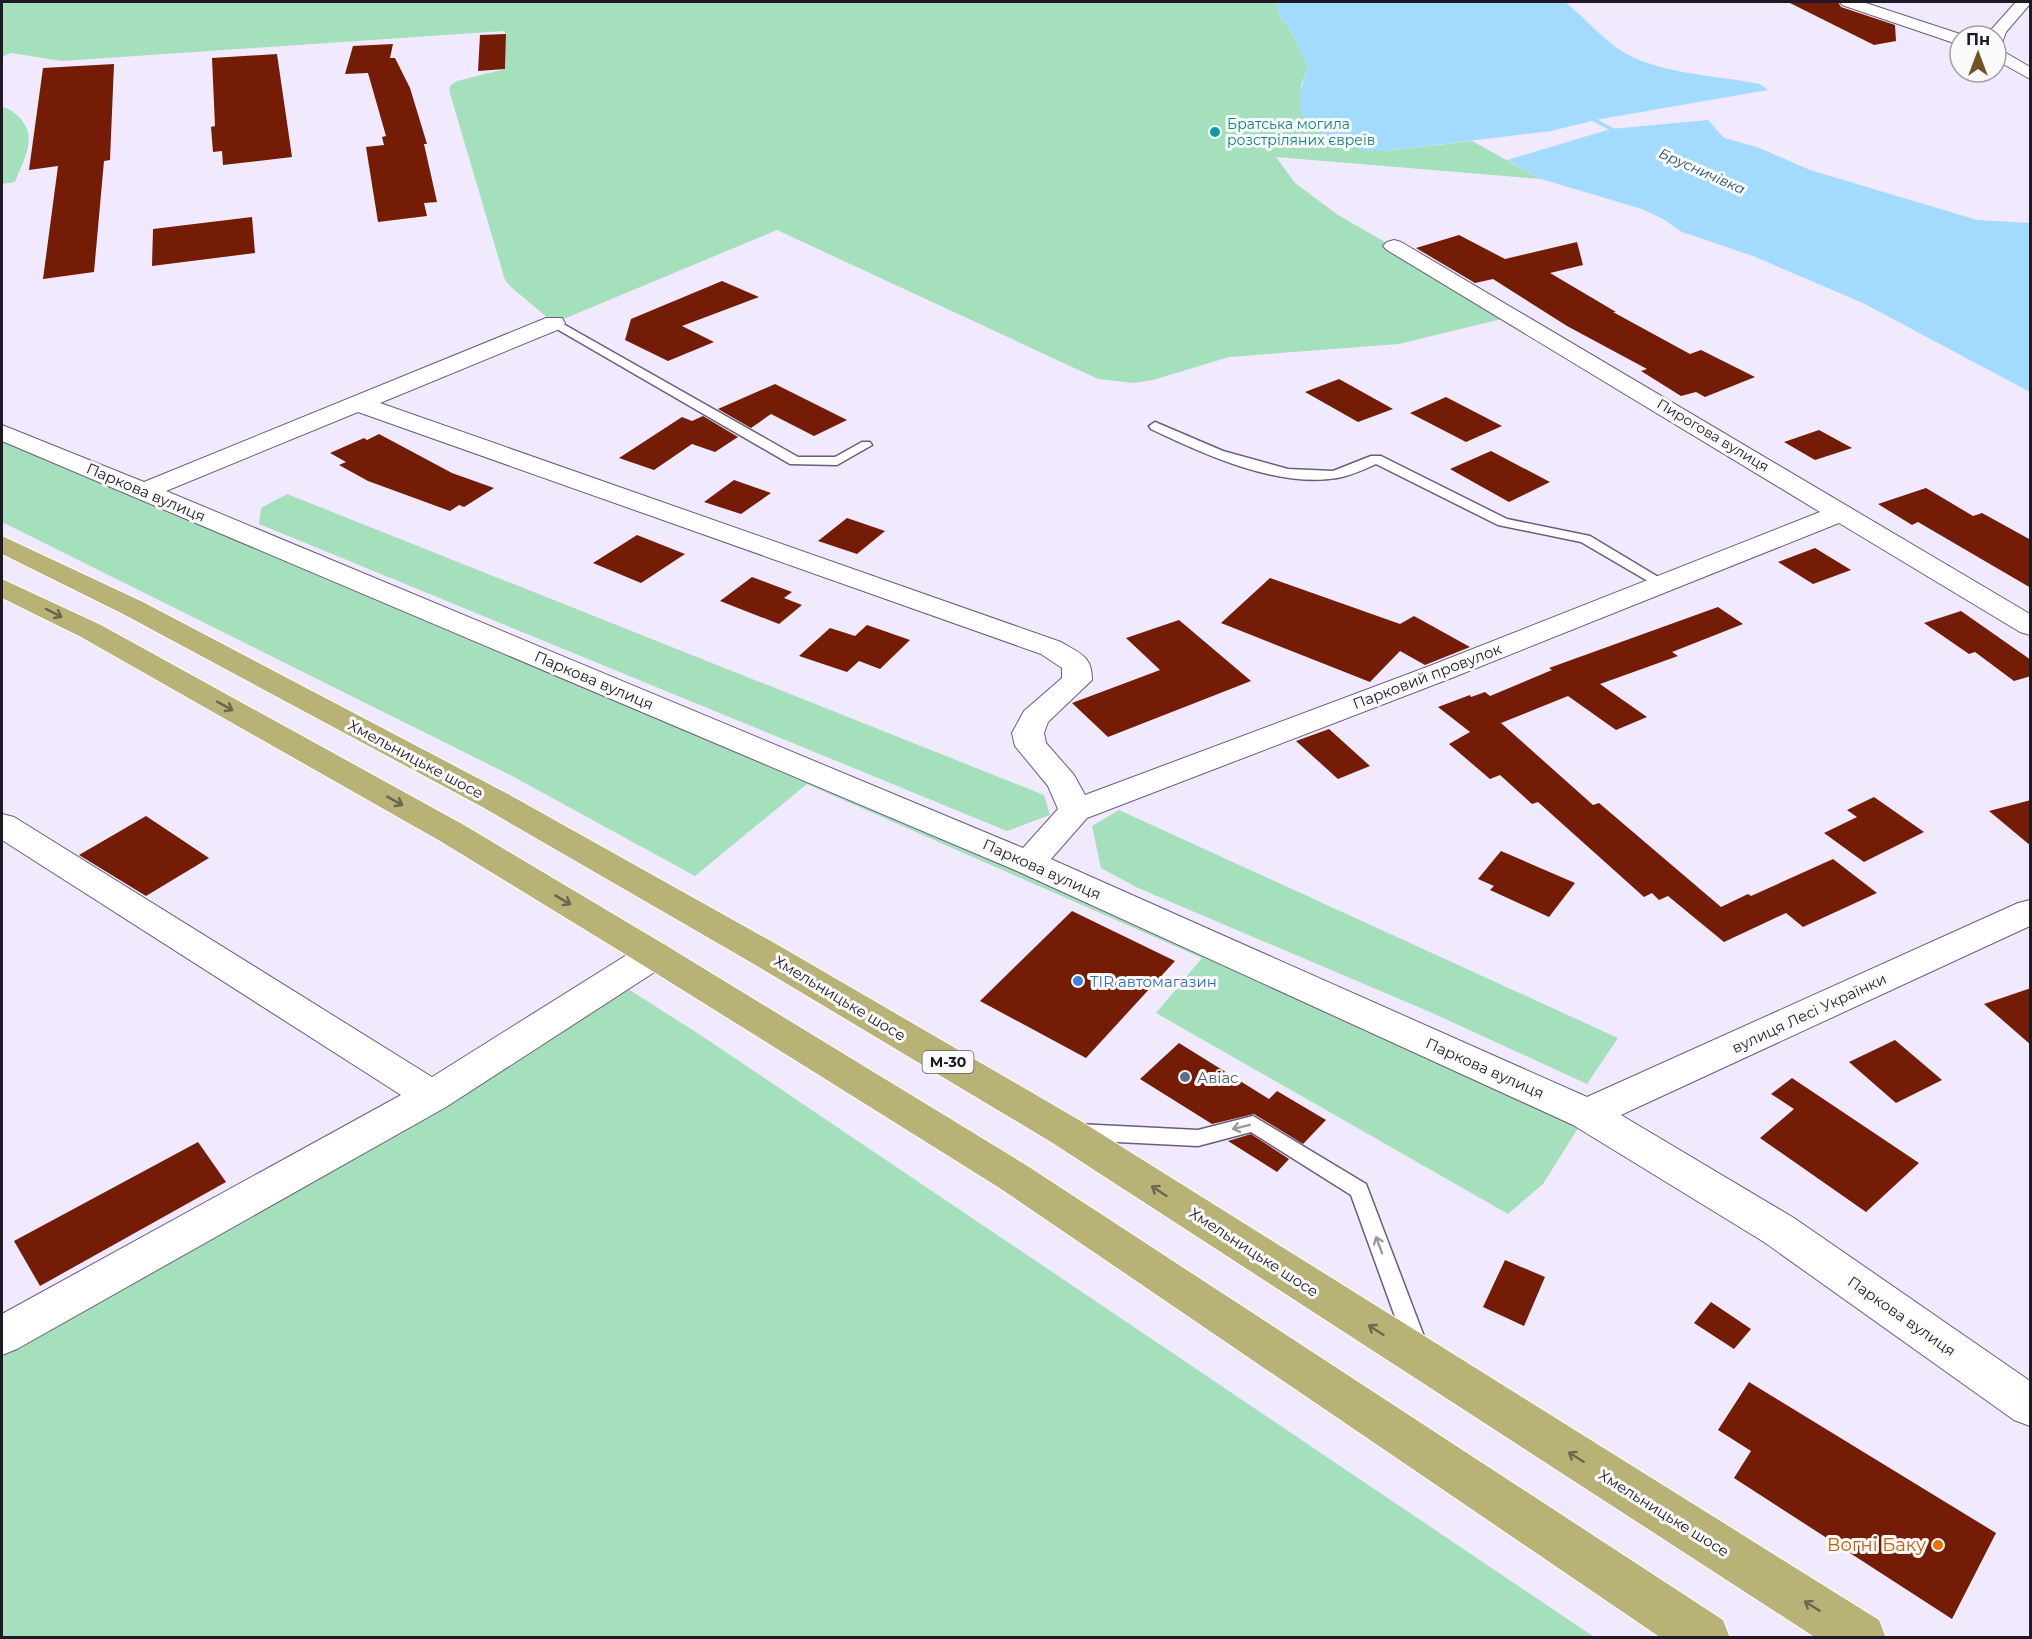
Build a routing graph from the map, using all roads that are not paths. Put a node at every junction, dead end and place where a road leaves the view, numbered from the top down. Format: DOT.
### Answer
graph roads {
  1 [pos="1848,2"];
  2 [pos="2024,2"];
  3 [pos="2004,24"];
  4 [pos="1948,35"];
  5 [pos="2008,60"];
  6 [pos="2031,74"];
  7 [pos="1394,246"];
  8 [pos="554,323"];
  9 [pos="359,404"];
  10 [pos="1155,426"];
  11 [pos="2,432"];
  12 [pos="866,445"];
  13 [pos="144,491"];
  14 [pos="1843,512"];
  15 [pos="2,544"];
  16 [pos="1663,584"];
  17 [pos="2,586"];
  18 [pos="2031,626"];
  19 [pos="1075,810"];
  20 [pos="2,825"];
  21 [pos="1029,863"];
  22 [pos="2031,912"];
  23 [pos="654,955"];
  24 [pos="432,1096"];
  25 [pos="1587,1114"];
  26 [pos="1065,1131"];
  27 [pos="2,1336"];
  28 [pos="1422,1359"];
  29 [pos="2031,1406"];
  30 [pos="1705,1638"];
  31 [pos="1861,1638"];
  1 -- 4 [label="street"];
  2 -- 3 [label="street"];
  5 -- 6 [label="street"];
  7 -- 14 [label="street, Пирогова вулиця"];
  8 -- 9 [label="street"];
  8 -- 12 [label="lane"];
  9 -- 13 [label="street"];
  9 -- 19 [label="street"];
  10 -- 16 [label="lane"];
  11 -- 13 [label="street, Паркова вулиця"];
  13 -- 21 [label="street, Паркова вулиця"];
  14 -- 16 [label="street, Парковий провулок"];
  14 -- 18 [label="street, Пирогова вулиця"];
  15 -- 26 [label="highway, Хмельницьке шосе / М-30"];
  16 -- 19 [label="street, Парковий провулок"];
  17 -- 23 [label="highway, one-way"];
  19 -- 21 [label="street, Парковий провулок"];
  20 -- 24 [label="street"];
  21 -- 25 [label="street, Паркова вулиця"];
  22 -- 25 [label="street, вулиця Лесі Українки"];
  23 -- 24 [label="street"];
  23 -- 30 [label="highway"];
  24 -- 27 [label="street"];
  25 -- 29 [label="street, Паркова вулиця"];
  28 -- 26 [label="highway, Хмельницьке шосе / М-30, one-way"];
  28 -- 26 [label="lane, one-way"];
  31 -- 28 [label="highway, Хмельницьке шосе / М-30, one-way"];
}
